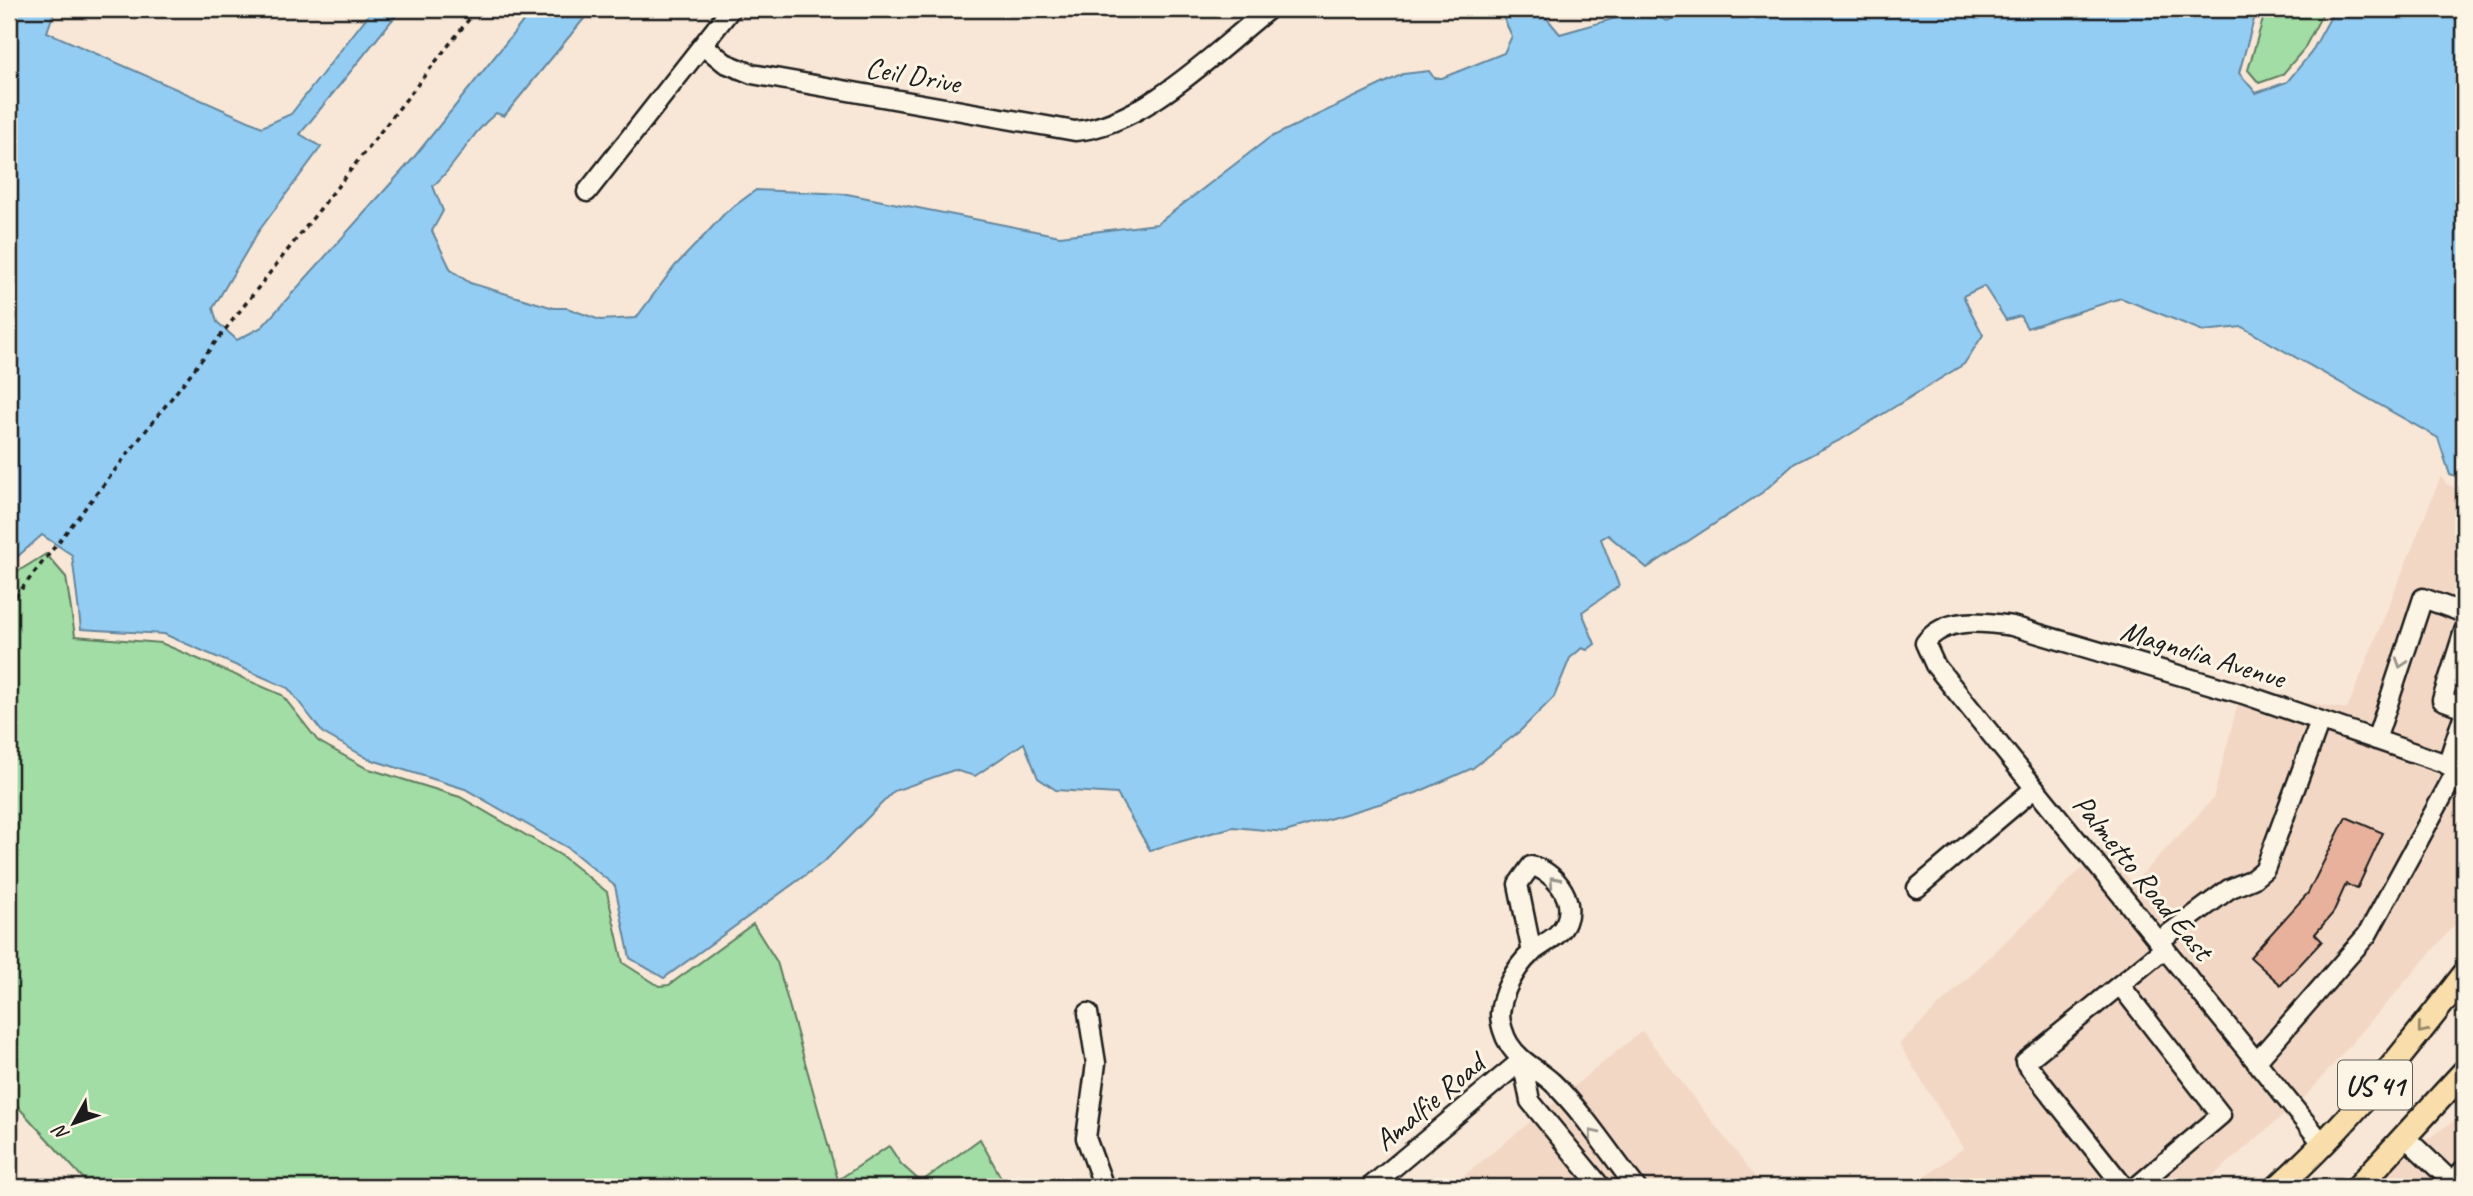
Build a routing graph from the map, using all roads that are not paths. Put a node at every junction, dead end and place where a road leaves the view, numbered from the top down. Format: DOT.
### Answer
graph roads {
  1 [pos="732,9"];
  2 [pos="1269,9"];
  3 [pos="703,45"];
  4 [pos="587,192"];
  5 [pos="2464,613"];
  6 [pos="2464,631"];
  7 [pos="1925,643"];
  8 [pos="2464,708"];
  9 [pos="2464,714"];
  10 [pos="2320,721"];
  11 [pos="2376,740"];
  12 [pos="2457,768"];
  13 [pos="2035,788"];
  14 [pos="1917,888"];
  15 [pos="2162,945"];
  16 [pos="1532,953"];
  17 [pos="2464,975"];
  18 [pos="2120,985"];
  19 [pos="1088,1013"];
  20 [pos="1522,1060"];
  21 [pos="2256,1062"];
  22 [pos="2464,1072"];
  23 [pos="2406,1138"];
  24 [pos="2323,1144"];
  25 [pos="2464,1169"];
  26 [pos="2362,1186"];
  27 [pos="1104,1187"];
  28 [pos="1370,1187"];
  29 [pos="1601,1187"];
  30 [pos="1636,1187"];
  31 [pos="2124,1187"];
  32 [pos="2136,1187"];
  33 [pos="2278,1187"];
  1 -- 3 [label="street"];
  2 -- 3 [label="street, Ceil Drive"];
  3 -- 4 [label="street"];
  5 -- 11 [label="street, one-way"];
  6 -- 8 [label="street"];
  7 -- 10 [label="street, Magnolia Avenue"];
  7 -- 13 [label="street, Palmetto Road East"];
  9 -- 12 [label="street"];
  10 -- 11 [label="street, Magnolia Avenue"];
  10 -- 15 [label="street"];
  11 -- 12 [label="street, Magnolia Avenue"];
  12 -- 21 [label="street"];
  13 -- 14 [label="street"];
  13 -- 15 [label="street, Palmetto Road East"];
  15 -- 18 [label="street"];
  15 -- 21 [label="street, Palmetto Road East"];
  16 -- 20 [label="street"];
  17 -- 24 [label="main road, US 41, one-way"];
  18 -- 31 [label="street"];
  18 -- 32 [label="street"];
  19 -- 27 [label="street"];
  20 -- 28 [label="street, Amalfie Road"];
  20 -- 29 [label="street"];
  30 -- 20 [label="street, one-way"];
  21 -- 24 [label="street, Palmetto Road East"];
  22 -- 23 [label="main road, US 41"];
  23 -- 25 [label="street"];
  23 -- 26 [label="main road, US 41"];
  24 -- 33 [label="main road, US 41"];
}
